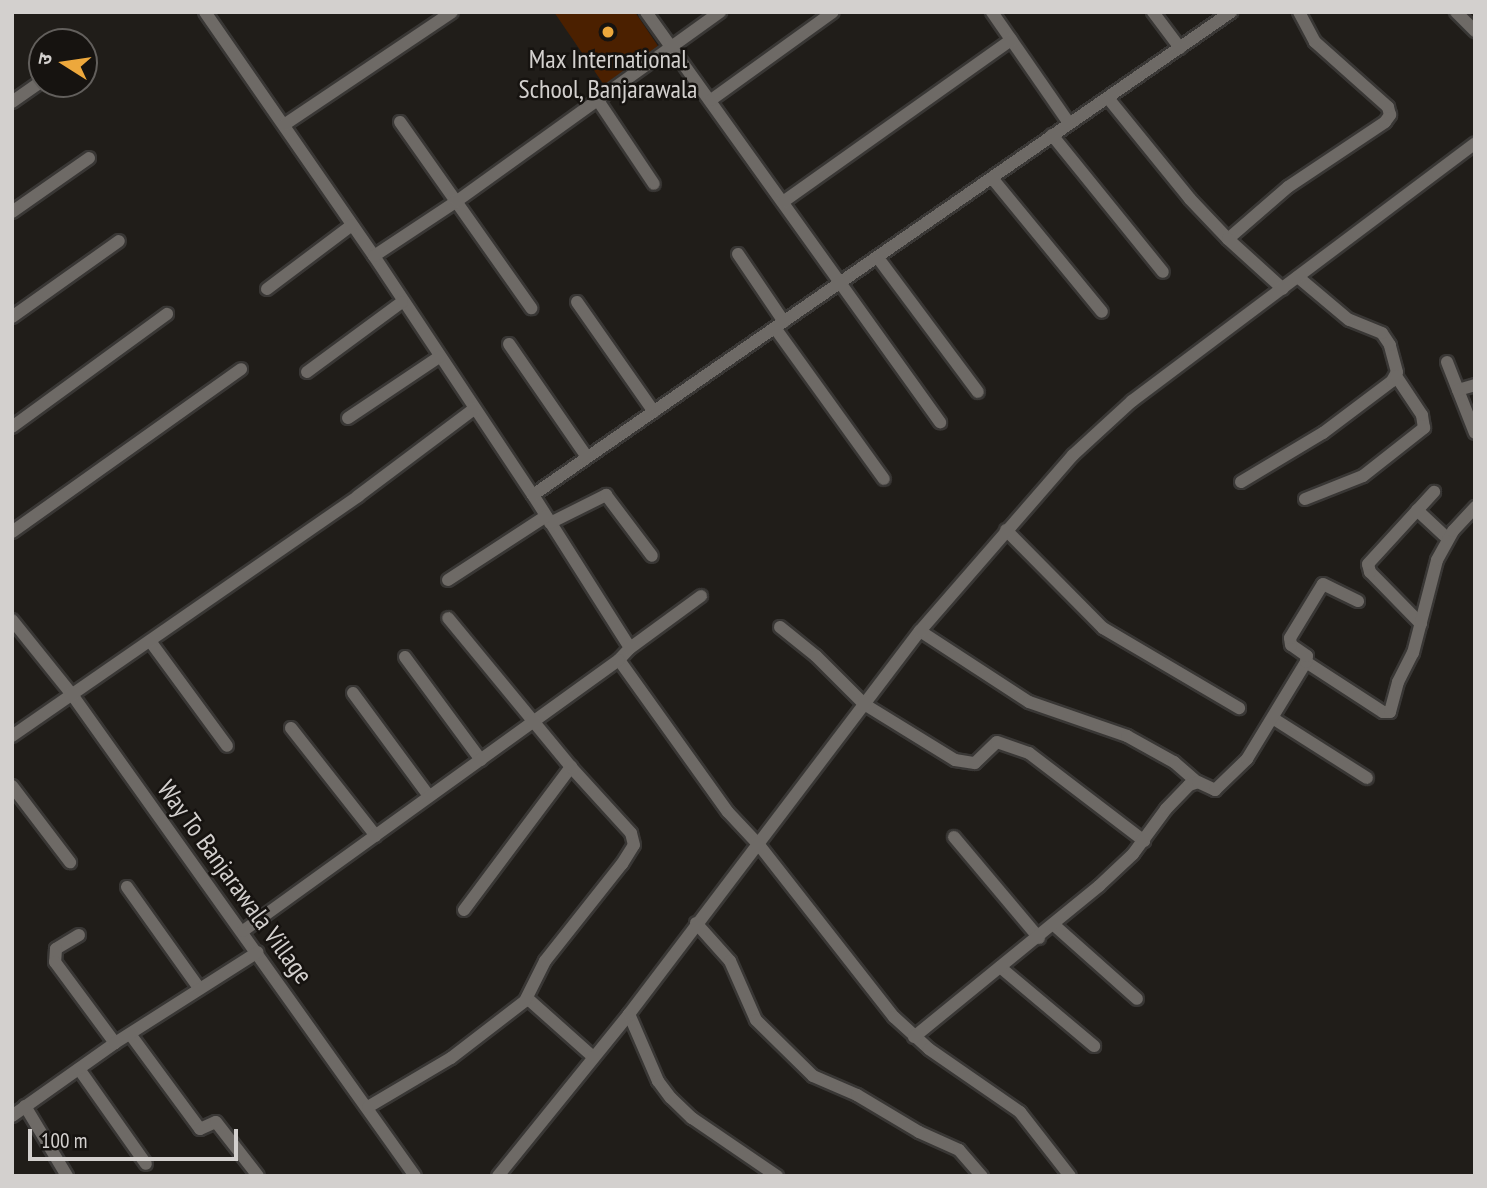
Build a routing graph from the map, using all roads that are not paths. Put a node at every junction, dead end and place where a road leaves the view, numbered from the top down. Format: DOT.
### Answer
graph roads {
  1 [pos="205,12"];
  2 [pos="452,12"];
  3 [pos="646,12"];
  4 [pos="720,12"];
  5 [pos="833,12"];
  6 [pos="992,12"];
  7 [pos="1153,12"];
  8 [pos="1231,12"];
  9 [pos="1299,12"];
  10 [pos="1456,12"];
  11 [pos="1475,32"];
  12 [pos="1011,40"];
  13 [pos="671,46"];
  14 [pos="1180,48"];
  15 [pos="28,91"];
  16 [pos="1108,98"];
  17 [pos="597,99"];
  18 [pos="711,100"];
  19 [pos="12,102"];
  20 [pos="400,122"];
  21 [pos="1069,123"];
  22 [pos="284,125"];
  23 [pos="1052,135"];
  24 [pos="1475,143"];
  25 [pos="89,158"];
  26 [pos="992,178"];
  27 [pos="654,184"];
  28 [pos="457,201"];
  29 [pos="783,202"];
  30 [pos="12,212"];
  31 [pos="352,225"];
  32 [pos="1228,239"];
  33 [pos="119,241"];
  34 [pos="738,254"];
  35 [pos="374,256"];
  36 [pos="878,258"];
  37 [pos="1163,272"];
  38 [pos="1298,277"];
  39 [pos="840,283"];
  40 [pos="267,289"];
  41 [pos="1283,289"];
  42 [pos="402,302"];
  43 [pos="577,302"];
  44 [pos="531,308"];
  45 [pos="1102,312"];
  46 [pos="167,314"];
  47 [pos="12,317"];
  48 [pos="779,325"];
  49 [pos="509,344"];
  50 [pos="439,358"];
  51 [pos="1447,362"];
  52 [pos="241,369"];
  53 [pos="307,372"];
  54 [pos="1396,376"];
  55 [pos="1475,385"];
  56 [pos="1458,390"];
  57 [pos="978,392"];
  58 [pos="474,409"];
  59 [pos="654,412"];
  60 [pos="348,418"];
  61 [pos="940,422"];
  62 [pos="12,427"];
  63 [pos="1475,433"];
  64 [pos="587,457"];
  65 [pos="884,478"];
  66 [pos="1241,482"];
  67 [pos="1434,492"];
  68 [pos="533,495"];
  69 [pos="1305,499"];
  70 [pos="1475,507"];
  71 [pos="1417,510"];
  72 [pos="548,519"];
  73 [pos="1006,530"];
  74 [pos="12,532"];
  75 [pos="1448,539"];
  76 [pos="652,556"];
  77 [pos="448,580"];
  78 [pos="701,596"];
  79 [pos="1358,601"];
  80 [pos="448,618"];
  81 [pos="12,620"];
  82 [pos="1421,624"];
  83 [pos="780,626"];
  84 [pos="920,631"];
  85 [pos="150,641"];
  86 [pos="630,648"];
  87 [pos="405,657"];
  88 [pos="619,660"];
  89 [pos="1306,662"];
  90 [pos="353,693"];
  91 [pos="73,696"];
  92 [pos="864,704"];
  93 [pos="1239,708"];
  94 [pos="1274,719"];
  95 [pos="536,722"];
  96 [pos="291,728"];
  97 [pos="12,736"];
  98 [pos="227,746"];
  99 [pos="481,760"];
  100 [pos="571,767"];
  101 [pos="1367,778"];
  102 [pos="1196,781"];
  103 [pos="12,786"];
  104 [pos="429,796"];
  105 [pos="376,836"];
  106 [pos="954,837"];
  107 [pos="1144,841"];
  108 [pos="759,845"];
  109 [pos="70,862"];
  110 [pos="127,887"];
  111 [pos="464,910"];
  112 [pos="696,922"];
  113 [pos="1054,925"];
  114 [pos="243,931"];
  115 [pos="79,935"];
  116 [pos="1039,938"];
  117 [pos="258,952"];
  118 [pos="1000,967"];
  119 [pos="199,988"];
  120 [pos="527,998"];
  121 [pos="1137,999"];
  122 [pos="629,1014"];
  123 [pos="130,1034"];
  124 [pos="914,1037"];
  125 [pos="116,1042"];
  126 [pos="1094,1046"];
  127 [pos="592,1056"];
  128 [pos="79,1069"];
  129 [pos="25,1106"];
  130 [pos="368,1107"];
  131 [pos="12,1116"];
  132 [pos="146,1164"];
  133 [pos="409,1174"];
  134 [pos="66,1176"];
  135 [pos="258,1176"];
  136 [pos="498,1176"];
  137 [pos="777,1176"];
  138 [pos="982,1176"];
  139 [pos="1070,1176"];
  1 -- 22 [label="street"];
  2 -- 22 [label="street"];
  3 -- 13 [label="street"];
  4 -- 13 [label="street"];
  5 -- 18 [label="street"];
  6 -- 12 [label="street"];
  7 -- 14 [label="street"];
  8 -- 14 [label="street"];
  9 -- 32 [label="street"];
  10 -- 11 [label="street"];
  12 -- 21 [label="street"];
  12 -- 29 [label="street"];
  13 -- 17 [label="street"];
  13 -- 18 [label="street"];
  14 -- 16 [label="street"];
  15 -- 19 [label="street"];
  16 -- 21 [label="street"];
  16 -- 32 [label="street"];
  17 -- 27 [label="street"];
  17 -- 28 [label="street"];
  18 -- 29 [label="street"];
  20 -- 28 [label="street"];
  21 -- 23 [label="street"];
  22 -- 31 [label="street"];
  23 -- 26 [label="street"];
  23 -- 37 [label="street"];
  24 -- 38 [label="street"];
  25 -- 30 [label="street"];
  26 -- 36 [label="street"];
  26 -- 45 [label="street"];
  28 -- 35 [label="street"];
  28 -- 44 [label="street"];
  29 -- 39 [label="street"];
  31 -- 35 [label="street"];
  31 -- 40 [label="street"];
  32 -- 41 [label="street"];
  33 -- 47 [label="street"];
  34 -- 48 [label="street"];
  35 -- 42 [label="street"];
  36 -- 39 [label="street"];
  36 -- 57 [label="street"];
  38 -- 41 [label="street"];
  38 -- 54 [label="street"];
  39 -- 48 [label="street"];
  39 -- 61 [label="street"];
  41 -- 73 [label="street"];
  42 -- 50 [label="street"];
  42 -- 53 [label="street"];
  43 -- 59 [label="street"];
  46 -- 62 [label="street"];
  48 -- 59 [label="street"];
  48 -- 65 [label="street"];
  49 -- 64 [label="street"];
  50 -- 58 [label="street"];
  50 -- 60 [label="street"];
  51 -- 56 [label="street"];
  52 -- 74 [label="street"];
  54 -- 66 [label="street"];
  54 -- 69 [label="street"];
  55 -- 56 [label="street"];
  56 -- 63 [label="street"];
  58 -- 68 [label="street"];
  58 -- 85 [label="street"];
  59 -- 64 [label="street"];
  64 -- 68 [label="street"];
  67 -- 71 [label="street"];
  68 -- 72 [label="street"];
  70 -- 75 [label="street"];
  71 -- 75 [label="street"];
  71 -- 82 [label="street"];
  72 -- 76 [label="street"];
  72 -- 77 [label="street"];
  72 -- 86 [label="street"];
  73 -- 84 [label="street"];
  73 -- 93 [label="street"];
  75 -- 82 [label="street"];
  78 -- 86 [label="street"];
  79 -- 89 [label="street"];
  80 -- 95 [label="street"];
  81 -- 91 [label="street, Way To Banjarawala Village"];
  82 -- 89 [label="street"];
  83 -- 92 [label="street"];
  84 -- 92 [label="street"];
  84 -- 102 [label="street"];
  85 -- 91 [label="street"];
  85 -- 98 [label="street"];
  86 -- 88 [label="street"];
  87 -- 99 [label="street"];
  88 -- 95 [label="street"];
  88 -- 108 [label="street"];
  89 -- 94 [label="street"];
  90 -- 104 [label="street"];
  91 -- 97 [label="street"];
  91 -- 114 [label="street, Way To Banjarawala Village"];
  92 -- 107 [label="street"];
  92 -- 108 [label="street"];
  94 -- 101 [label="street"];
  94 -- 102 [label="street"];
  95 -- 99 [label="street"];
  95 -- 100 [label="street"];
  96 -- 105 [label="street"];
  99 -- 104 [label="street"];
  100 -- 111 [label="street"];
  100 -- 120 [label="street"];
  102 -- 107 [label="street"];
  103 -- 109 [label="street"];
  104 -- 105 [label="street"];
  105 -- 114 [label="street"];
  106 -- 116 [label="street"];
  107 -- 113 [label="street"];
  108 -- 112 [label="street"];
  108 -- 124 [label="street"];
  110 -- 119 [label="street"];
  112 -- 122 [label="street"];
  112 -- 138 [label="street"];
  113 -- 116 [label="street"];
  113 -- 121 [label="street"];
  114 -- 117 [label="street, Way To Banjarawala Village"];
  115 -- 125 [label="street"];
  116 -- 118 [label="street"];
  117 -- 119 [label="street"];
  117 -- 130 [label="street, Way To Banjarawala Village"];
  118 -- 124 [label="street"];
  118 -- 126 [label="street"];
  119 -- 123 [label="street"];
  120 -- 127 [label="street"];
  120 -- 130 [label="street"];
  122 -- 127 [label="street"];
  122 -- 137 [label="street"];
  123 -- 125 [label="street"];
  123 -- 135 [label="street"];
  124 -- 139 [label="street"];
  125 -- 128 [label="street"];
  127 -- 136 [label="street"];
  128 -- 129 [label="street"];
  128 -- 132 [label="street"];
  129 -- 131 [label="street"];
  129 -- 134 [label="street"];
  130 -- 133 [label="street, Way To Banjarawala Village"];
}
